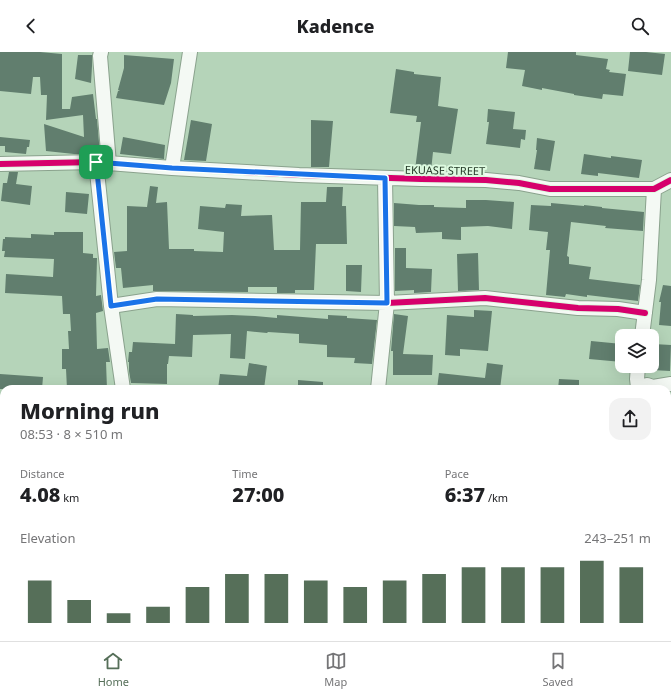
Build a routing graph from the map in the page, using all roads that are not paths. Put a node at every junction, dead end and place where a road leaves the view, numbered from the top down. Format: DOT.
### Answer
graph roads {
  1 [pos="100,52"];
  2 [pos="190,52"];
  3 [pos="103,163"];
  4 [pos="0,164"];
  5 [pos="172,168"];
  6 [pos="385,178"];
  7 [pos="671,180"];
  8 [pos="654,189"];
  9 [pos="387,303"];
  10 [pos="111,306"];
  11 [pos="645,313"];
  12 [pos="643,329"];
  13 [pos="637,373"];
  14 [pos="122,385"];
  15 [pos="378,385"];
  16 [pos="638,385"];
  1 -- 3 [label="street"];
  2 -- 5 [label="street"];
  3 -- 4 [label="street, EKUASE STREET"];
  3 -- 5 [label="street, EKUASE STREET"];
  3 -- 10 [label="street"];
  5 -- 6 [label="street, EKUASE STREET"];
  6 -- 8 [label="street, EKUASE STREET"];
  6 -- 9 [label="street"];
  7 -- 8 [label="street, EKUASE STREET"];
  8 -- 11 [label="street"];
  9 -- 10 [label="street"];
  9 -- 11 [label="street"];
  9 -- 15 [label="street"];
  10 -- 14 [label="street"];
  11 -- 12 [label="street"];
  13 -- 16 [label="street"];
}
